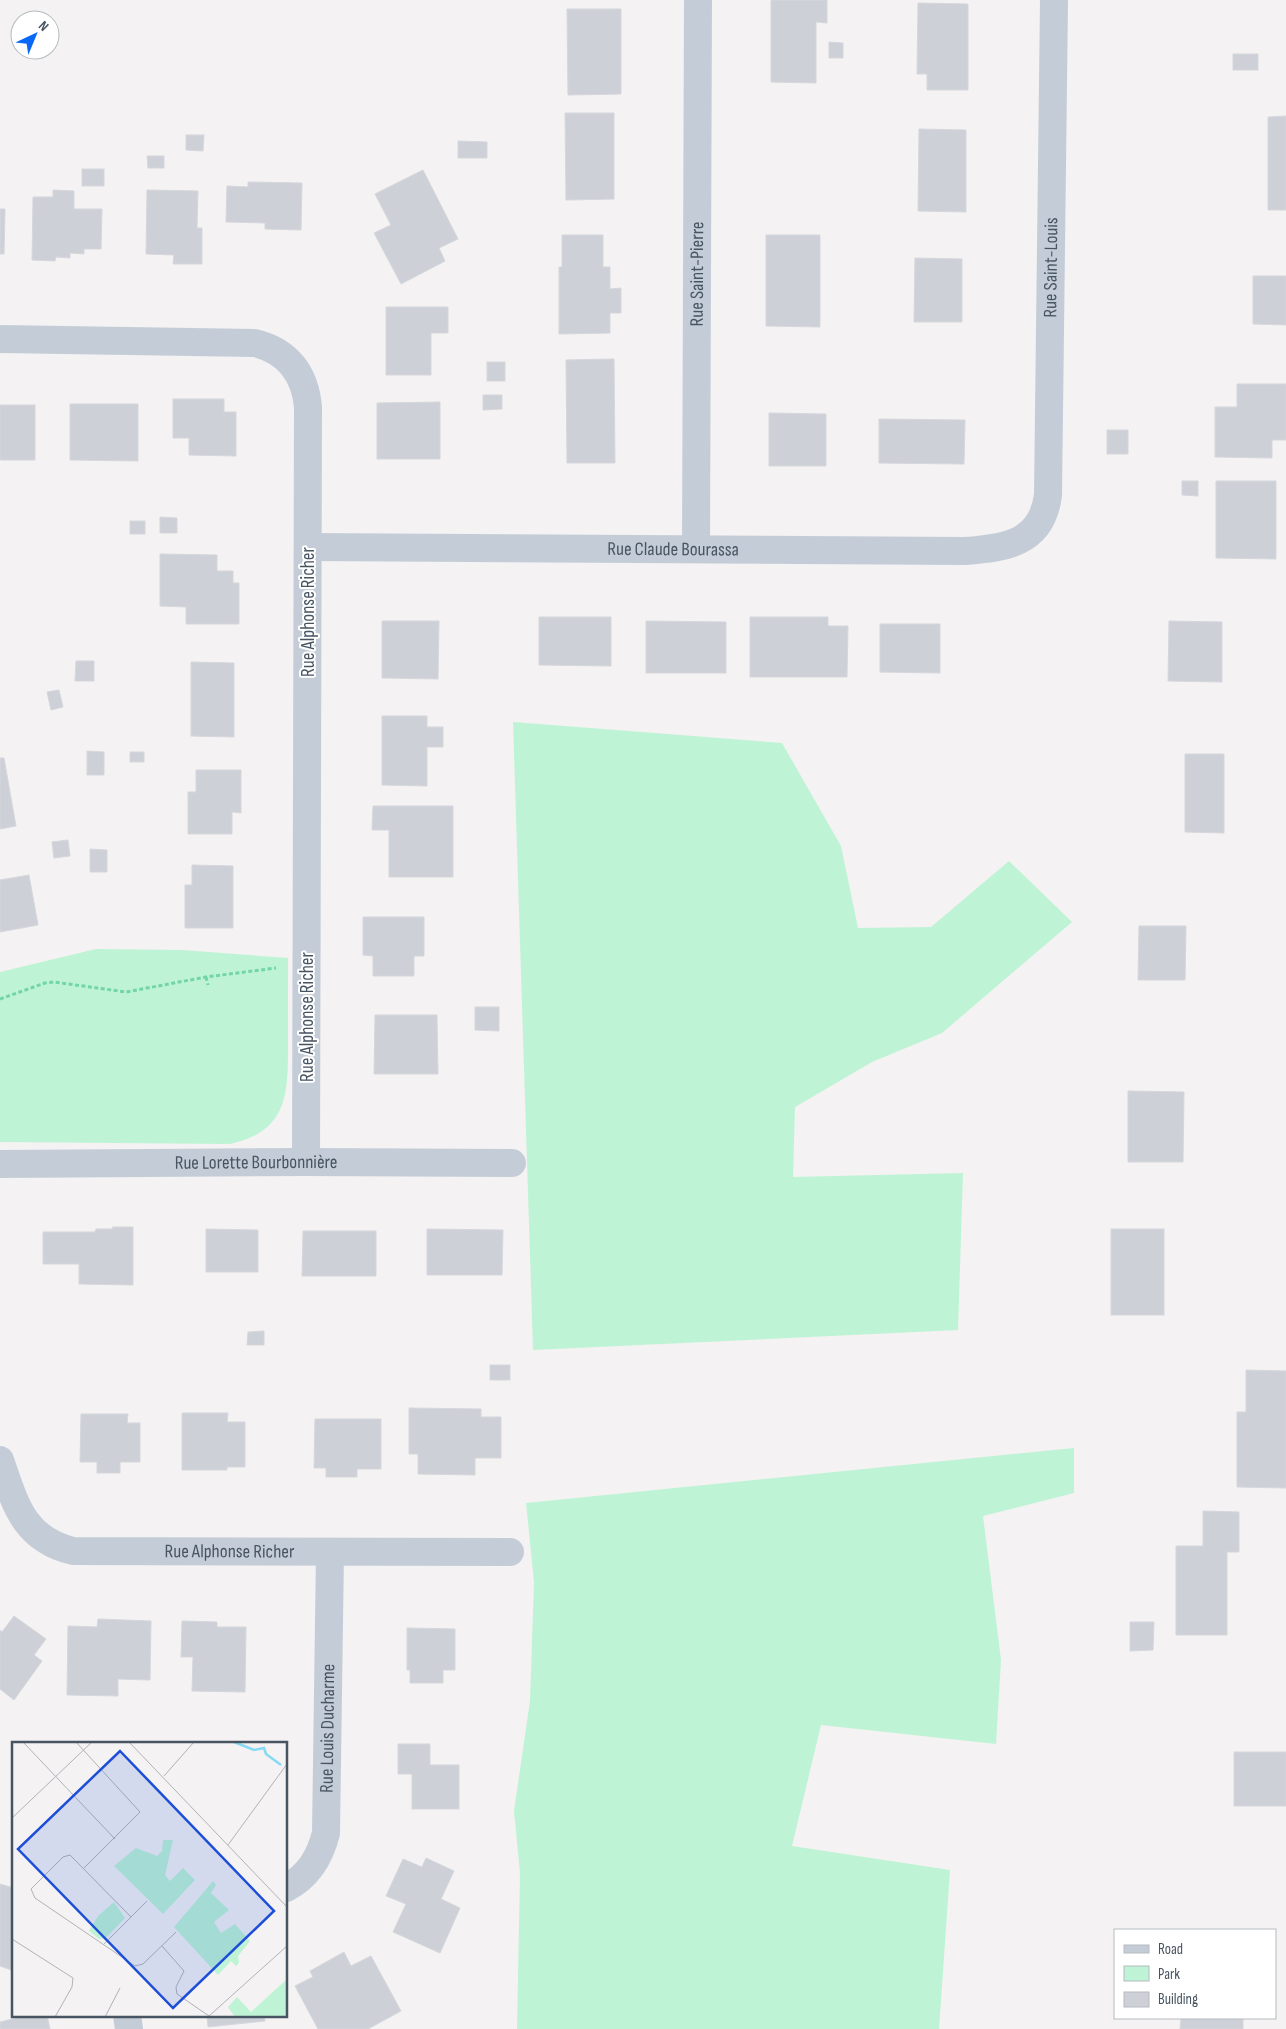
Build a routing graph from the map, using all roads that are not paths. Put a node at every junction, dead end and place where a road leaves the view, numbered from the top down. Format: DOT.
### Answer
graph roads {
  1 [pos="698,0"];
  2 [pos="1054,0"];
  3 [pos="0,339"];
  4 [pos="1034,530"];
  5 [pos="308,548"];
  6 [pos="696,548"];
  7 [pos="306,1162"];
  8 [pos="512,1163"];
  9 [pos="0,1164"];
  10 [pos="0,1460"];
  11 [pos="330,1552"];
  12 [pos="510,1552"];
  13 [pos="288,1886"];
  14 [pos="127,2016"];
  15 [pos="129,2029"];
  1 -- 6 [label="street, Rue Saint-Pierre"];
  2 -- 4 [label="street, Rue Saint-Louis"];
  3 -- 5 [label="street, Rue Alphonse Richer"];
  4 -- 6 [label="street, Rue Claude Bourassa"];
  5 -- 6 [label="street, Rue Claude Bourassa"];
  5 -- 7 [label="street, Rue Alphonse Richer"];
  7 -- 8 [label="street, Rue Lorette Bourbonnière"];
  7 -- 9 [label="street, Rue Lorette Bourbonnière"];
  10 -- 11 [label="street, Rue Alphonse Richer"];
  11 -- 12 [label="street, Rue Alphonse Richer"];
  11 -- 13 [label="street, Rue Louis Ducharme"];
  14 -- 15 [label="street"];
}
